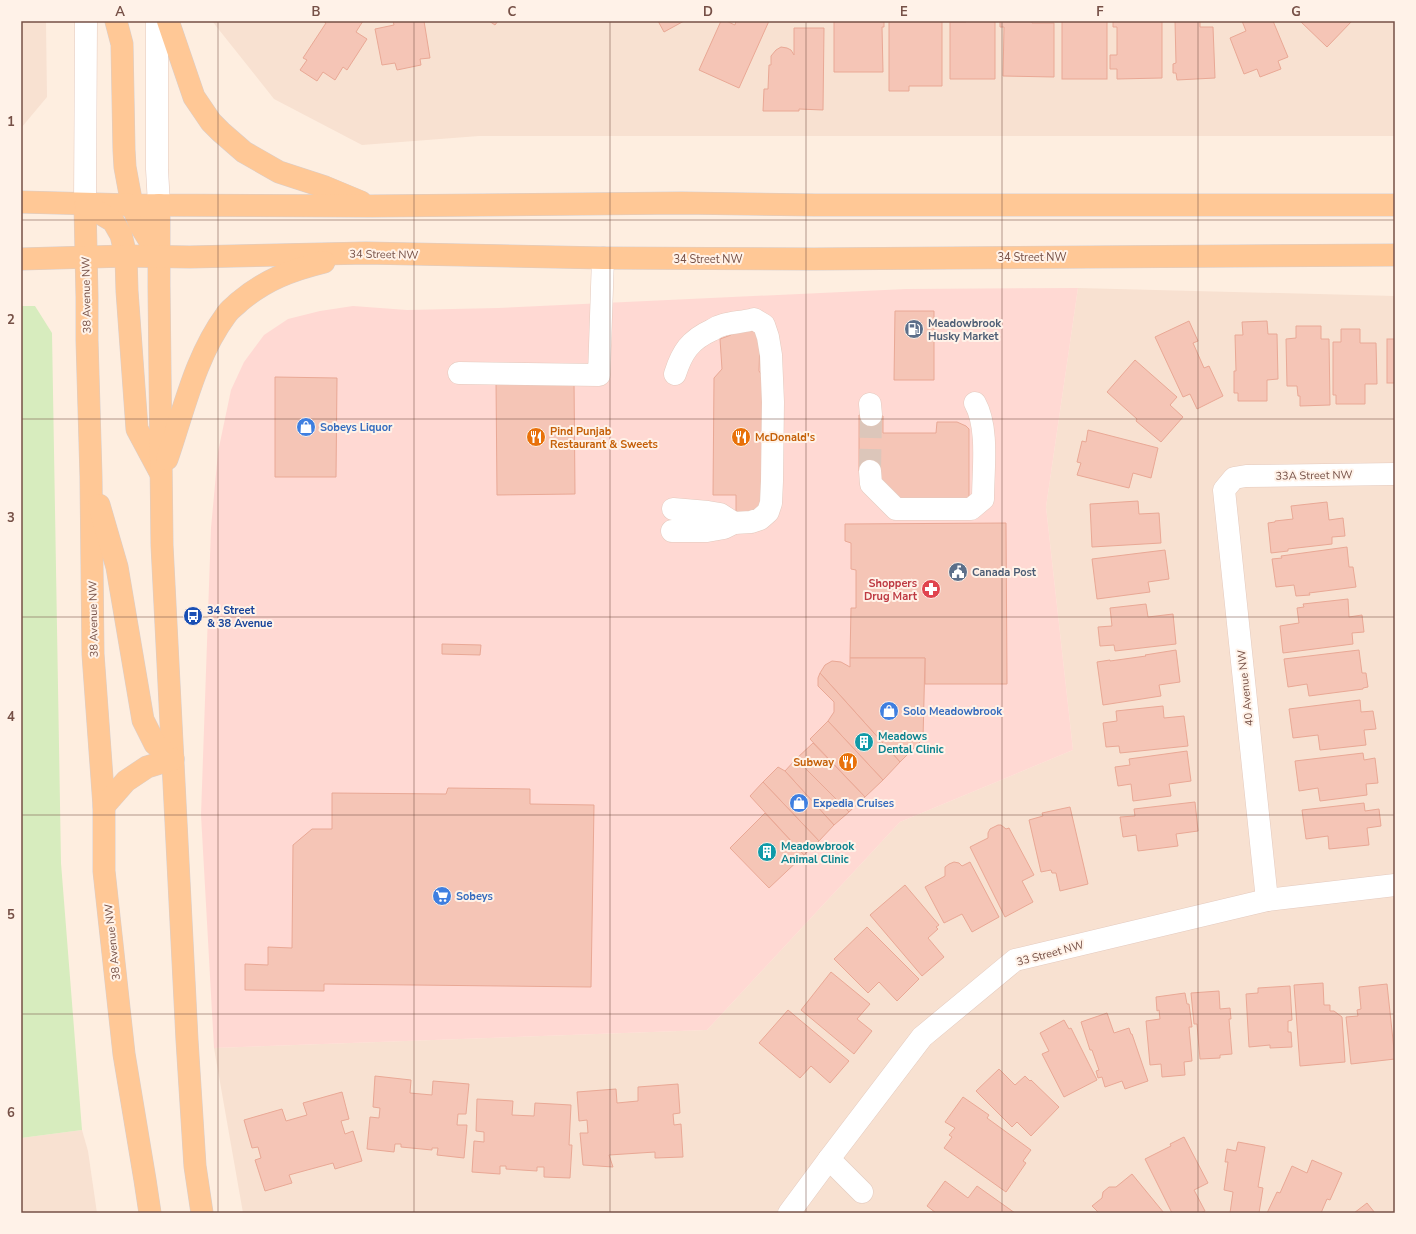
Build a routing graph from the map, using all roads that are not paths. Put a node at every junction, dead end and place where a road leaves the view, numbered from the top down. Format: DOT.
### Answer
graph roads {
  1 [pos="86,21"];
  2 [pos="116,21"];
  3 [pos="157,21"];
  4 [pos="168,21"];
  5 [pos="21,202"];
  6 [pos="85,205"];
  7 [pos="132,205"];
  8 [pos="159,205"];
  9 [pos="1395,205"];
  10 [pos="371,206"];
  11 [pos="366,253"];
  12 [pos="126,256"];
  13 [pos="159,256"];
  14 [pos="1395,256"];
  15 [pos="86,257"];
  16 [pos="603,258"];
  17 [pos="21,259"];
  18 [pos="459,373"];
  19 [pos="675,374"];
  20 [pos="975,403"];
  21 [pos="870,471"];
  22 [pos="1395,474"];
  23 [pos="162,475"];
  24 [pos="91,477"];
  25 [pos="1234,478"];
  26 [pos="673,509"];
  27 [pos="734,523"];
  28 [pos="672,531"];
  29 [pos="172,759"];
  30 [pos="104,806"];
  31 [pos="1395,885"];
  32 [pos="1267,900"];
  33 [pos="828,1159"];
  34 [pos="862,1192"];
  35 [pos="150,1213"];
  36 [pos="202,1213"];
  37 [pos="789,1213"];
  1 -- 6 [label="street, 38 Avenue NW"];
  2 -- 7 [label="main road"];
  3 -- 8 [label="street"];
  4 -- 10 [label="main road"];
  5 -- 6 [label="main road"];
  6 -- 7 [label="main road"];
  6 -- 12 [label="main road"];
  6 -- 15 [label="main road, 38 Avenue NW"];
  7 -- 8 [label="main road"];
  7 -- 13 [label="main road"];
  8 -- 10 [label="main road"];
  8 -- 13 [label="main road"];
  9 -- 10 [label="main road"];
  11 -- 13 [label="main road, 34 Street NW"];
  11 -- 16 [label="main road, 34 Street NW"];
  11 -- 23 [label="main road"];
  12 -- 13 [label="main road, 34 Street NW"];
  12 -- 15 [label="main road, 34 Street NW"];
  12 -- 23 [label="main road"];
  13 -- 23 [label="main road"];
  14 -- 16 [label="main road, 34 Street NW"];
  15 -- 17 [label="main road, 34 Street NW"];
  15 -- 24 [label="main road, 38 Avenue NW"];
  16 -- 18 [label="street"];
  19 -- 27 [label="street"];
  20 -- 21 [label="street"];
  22 -- 25 [label="street, 33A Street NW"];
  23 -- 29 [label="main road"];
  24 -- 29 [label="main road"];
  24 -- 30 [label="main road, 38 Avenue NW"];
  25 -- 32 [label="street, 40 Avenue NW"];
  26 -- 27 [label="street"];
  27 -- 28 [label="street"];
  29 -- 30 [label="main road"];
  29 -- 36 [label="main road"];
  30 -- 35 [label="main road, 38 Avenue NW"];
  31 -- 32 [label="street, 33 Street NW"];
  32 -- 33 [label="street, 33 Street NW"];
  33 -- 34 [label="street"];
  33 -- 37 [label="street, 33 Street NW"];
}
